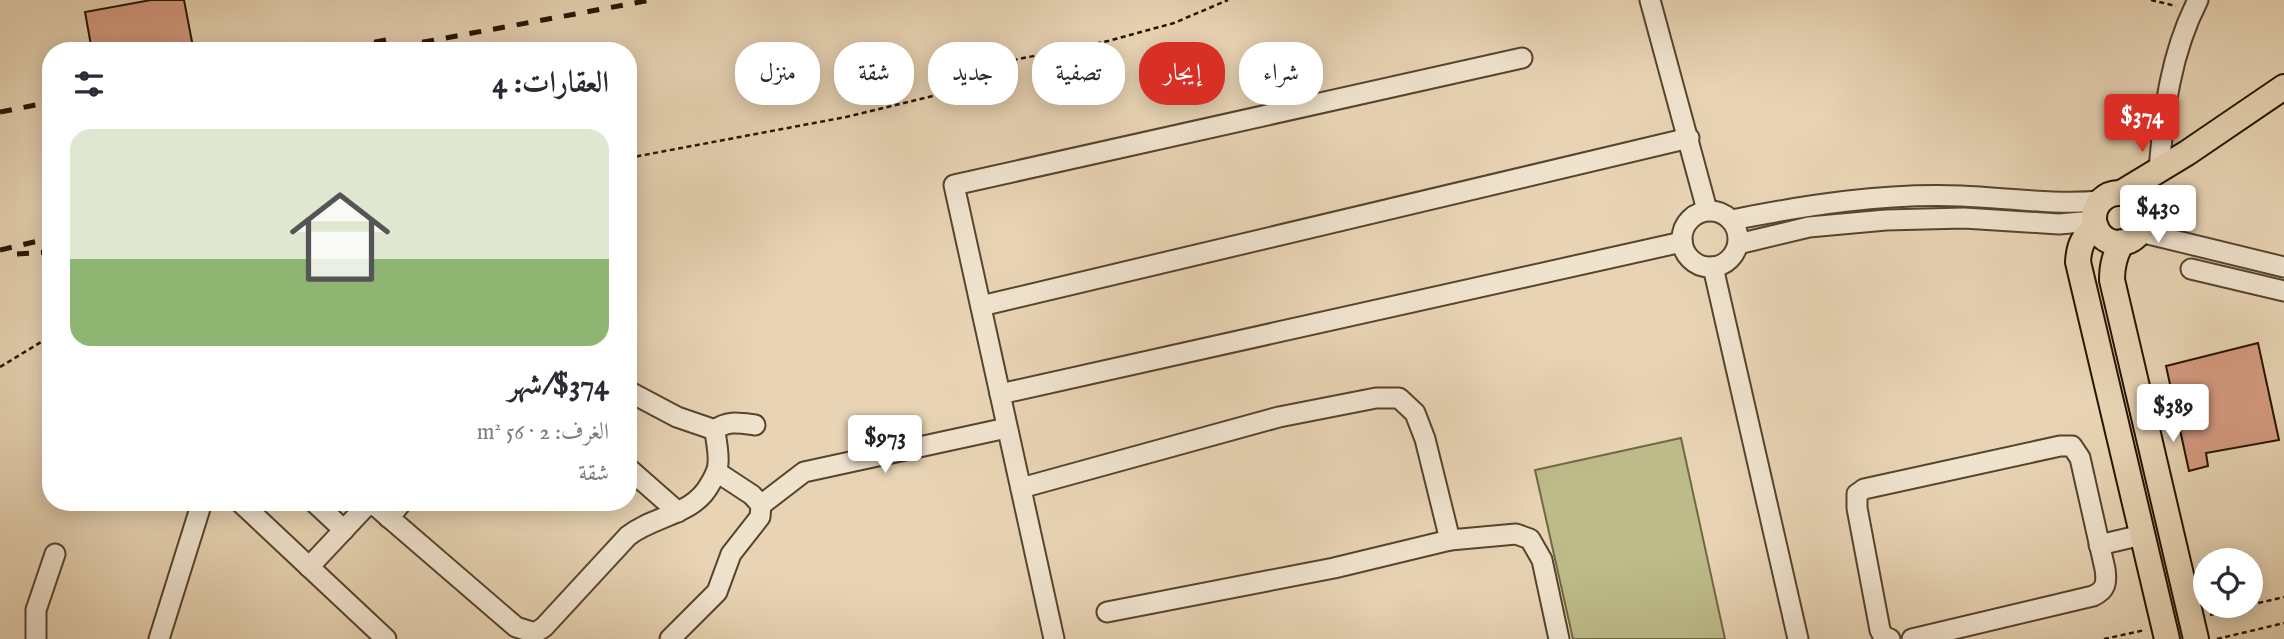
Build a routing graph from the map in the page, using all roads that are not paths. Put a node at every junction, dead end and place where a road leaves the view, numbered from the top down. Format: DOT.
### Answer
graph roads {
  1 [pos="1650,0"];
  2 [pos="2195,5"];
  3 [pos="1522,58"];
  4 [pos="2284,87"];
  5 [pos="1689,138"];
  6 [pos="2187,153"];
  7 [pos="2159,170"];
  8 [pos="1707,210"];
  9 [pos="2103,211"];
  10 [pos="1731,220"];
  11 [pos="2135,229"];
  12 [pos="1682,242"];
  13 [pos="1738,244"];
  14 [pos="1713,267"];
  15 [pos="2284,267"];
  16 [pos="2190,270"];
  17 [pos="2284,291"];
  18 [pos="981,306"];
  19 [pos="2118,311"];
  20 [pos="2091,317"];
  21 [pos="1000,394"];
  22 [pos="637,396"];
  23 [pos="755,425"];
  24 [pos="1002,429"];
  25 [pos="715,430"];
  26 [pos="717,472"];
  27 [pos="637,476"];
  28 [pos="1021,488"];
  29 [pos="761,505"];
  30 [pos="199,511"];
  31 [pos="250,511"];
  32 [pos="324,511"];
  33 [pos="362,511"];
  34 [pos="381,511"];
  35 [pos="395,511"];
  36 [pos="678,512"];
  37 [pos="389,518"];
  38 [pos="2170,529"];
  39 [pos="344,530"];
  40 [pos="2142,536"];
  41 [pos="1450,540"];
  42 [pos="2099,545"];
  43 [pos="55,554"];
  44 [pos="309,567"];
  45 [pos="1107,612"];
  46 [pos="36,639"];
  47 [pos="159,639"];
  48 [pos="386,639"];
  49 [pos="670,639"];
  50 [pos="1055,639"];
  51 [pos="1559,639"];
  52 [pos="1798,639"];
  53 [pos="1890,639"];
  54 [pos="1912,639"];
  55 [pos="2167,639"];
  56 [pos="2196,639"];
  1 -- 5 [label="street"];
  2 -- 7 [label="street"];
  3 -- 18 [label="street"];
  4 -- 6 [label="main road"];
  5 -- 8 [label="street"];
  5 -- 18 [label="street"];
  6 -- 7 [label="main road"];
  6 -- 11 [label="main road"];
  7 -- 9 [label="main road"];
  8 -- 10 [label="street"];
  8 -- 12 [label="street"];
  9 -- 10 [label="street"];
  9 -- 11 [label="main road"];
  9 -- 11 [label="main road"];
  9 -- 13 [label="street"];
  9 -- 20 [label="main road"];
  10 -- 13 [label="street"];
  11 -- 15 [label="street"];
  11 -- 19 [label="main road"];
  12 -- 14 [label="street"];
  12 -- 21 [label="street"];
  13 -- 14 [label="street"];
  14 -- 52 [label="street"];
  16 -- 17 [label="street"];
  18 -- 21 [label="street"];
  19 -- 20 [label="main road"];
  19 -- 38 [label="main road"];
  20 -- 40 [label="main road"];
  21 -- 28 [label="street"];
  22 -- 25 [label="street"];
  23 -- 25 [label="street"];
  24 -- 29 [label="street"];
  25 -- 26 [label="street"];
  26 -- 29 [label="street"];
  26 -- 36 [label="street"];
  27 -- 36 [label="street"];
  28 -- 41 [label="street"];
  28 -- 50 [label="street"];
  29 -- 49 [label="street"];
  30 -- 47 [label="street"];
  31 -- 44 [label="street"];
  32 -- 39 [label="street"];
  33 -- 39 [label="street"];
  34 -- 37 [label="street"];
  35 -- 37 [label="street"];
  36 -- 37 [label="street"];
  38 -- 40 [label="main road"];
  38 -- 56 [label="main road"];
  39 -- 44 [label="street"];
  40 -- 42 [label="street"];
  40 -- 55 [label="main road"];
  41 -- 45 [label="street"];
  41 -- 51 [label="street"];
  42 -- 53 [label="street"];
  42 -- 54 [label="street"];
  43 -- 46 [label="street"];
  44 -- 48 [label="street"];
}
